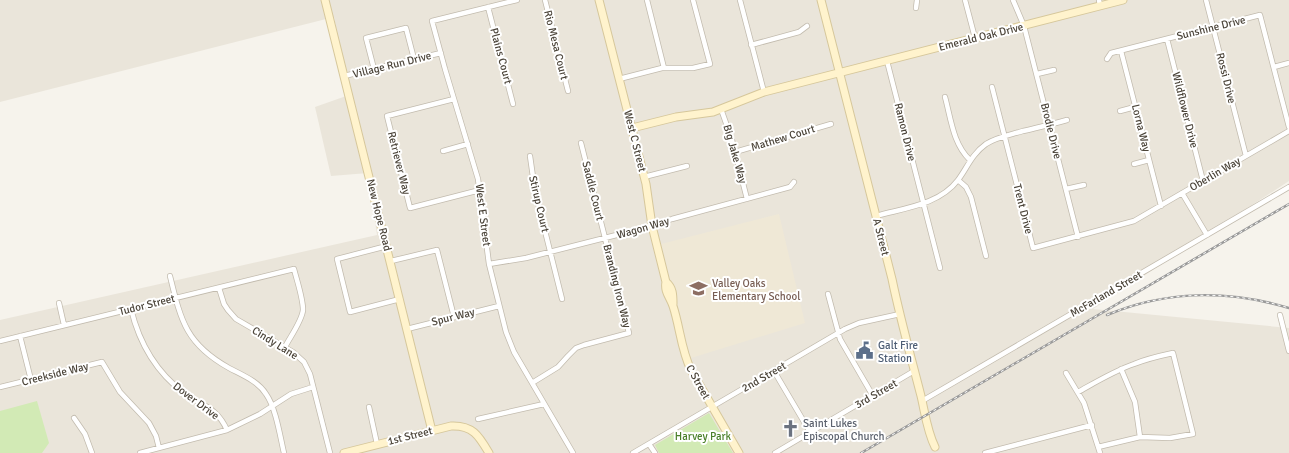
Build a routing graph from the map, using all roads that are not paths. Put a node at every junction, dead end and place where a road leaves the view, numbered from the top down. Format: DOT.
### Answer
graph roads {
  1 [pos="325,0"];
  2 [pos="517,0"];
  3 [pos="545,0"];
  4 [pos="599,0"];
  5 [pos="647,0"];
  6 [pos="693,0"];
  7 [pos="740,0"];
  8 [pos="821,0"];
  9 [pos="917,0"];
  10 [pos="965,0"];
  11 [pos="1013,0"];
  12 [pos="1123,0"];
  13 [pos="1206,0"];
  14 [pos="1099,3"];
  15 [pos="488,7"];
  16 [pos="916,8"];
  17 [pos="807,26"];
  18 [pos="1024,26"];
  19 [pos="1213,27"];
  20 [pos="975,38"];
  21 [pos="1167,39"];
  22 [pos="752,45"];
  23 [pos="1121,51"];
  24 [pos="441,53"];
  25 [pos="1107,59"];
  26 [pos="414,60"];
  27 [pos="887,61"];
  28 [pos="1289,63"];
  29 [pos="1274,67"];
  30 [pos="664,68"];
  31 [pos="374,69"];
  32 [pos="1054,70"];
  33 [pos="840,73"];
  34 [pos="1037,74"];
  35 [pos="344,76"];
  36 [pos="619,79"];
  37 [pos="992,87"];
  38 [pos="568,90"];
  39 [pos="764,92"];
  40 [pos="946,97"];
  41 [pos="454,99"];
  42 [pos="513,104"];
  43 [pos="1135,107"];
  44 [pos="721,109"];
  45 [pos="1120,111"];
  46 [pos="1067,120"];
  47 [pos="831,124"];
  48 [pos="1050,124"];
  49 [pos="1289,127"];
  50 [pos="632,128"];
  51 [pos="1289,131"];
  52 [pos="1004,136"];
  53 [pos="581,143"];
  54 [pos="468,144"];
  55 [pos="443,151"];
  56 [pos="735,152"];
  57 [pos="530,156"];
  58 [pos="1246,156"];
  59 [pos="970,160"];
  60 [pos="1149,160"];
  61 [pos="1134,164"];
  62 [pos="687,166"];
  63 [pos="644,177"];
  64 [pos="958,180"];
  65 [pos="1203,181"];
  66 [pos="794,182"];
  67 [pos="1084,185"];
  68 [pos="1289,187"];
  69 [pos="1066,189"];
  70 [pos="480,190"];
  71 [pos="1182,193"];
  72 [pos="747,199"];
  73 [pos="924,203"];
  74 [pos="1161,206"];
  75 [pos="876,216"];
  76 [pos="652,226"];
  77 [pos="1114,228"];
  78 [pos="1207,235"];
  79 [pos="1078,237"];
  80 [pos="605,238"];
  81 [pos="387,246"];
  82 [pos="550,252"];
  83 [pos="986,256"];
  84 [pos="391,261"];
  85 [pos="489,264"];
  86 [pos="940,268"];
  87 [pos="170,276"];
  88 [pos="666,282"];
  89 [pos="219,288"];
  90 [pos="828,294"];
  91 [pos="175,298"];
  92 [pos="400,299"];
  93 [pos="562,299"];
  94 [pos="59,303"];
  95 [pos="499,306"];
  96 [pos="131,309"];
  97 [pos="900,314"];
  98 [pos="1280,315"];
  99 [pos="454,317"];
  100 [pos="64,325"];
  101 [pos="407,329"];
  102 [pos="838,333"];
  103 [pos="20,336"];
  104 [pos="0,341"];
  105 [pos="285,347"];
  106 [pos="1289,351"];
  107 [pos="1121,369"];
  108 [pos="774,371"];
  109 [pos="914,371"];
  110 [pos="1066,373"];
  111 [pos="30,380"];
  112 [pos="532,383"];
  113 [pos="313,386"];
  114 [pos="0,387"];
  115 [pos="1078,392"];
  116 [pos="873,396"];
  117 [pos="922,401"];
  118 [pos="544,404"];
  119 [pos="272,406"];
  120 [pos="369,407"];
  121 [pos="712,407"];
  122 [pos="74,418"];
  123 [pos="478,419"];
  124 [pos="1092,425"];
  125 [pos="227,430"];
  126 [pos="432,431"];
  127 [pos="810,432"];
  128 [pos="1140,437"];
  129 [pos="377,444"];
  130 [pos="649,444"];
  131 [pos="1098,447"];
  132 [pos="159,448"];
  133 [pos="936,450"];
  134 [pos="92,453"];
  135 [pos="140,453"];
  136 [pos="284,453"];
  137 [pos="330,453"];
  138 [pos="344,453"];
  139 [pos="489,453"];
  140 [pos="572,453"];
  141 [pos="633,453"];
  142 [pos="655,453"];
  143 [pos="739,453"];
  144 [pos="775,453"];
  145 [pos="985,453"];
  146 [pos="1100,453"];
  1 -- 35 [label="street, New Hope Road"];
  2 -- 15 [label="street"];
  3 -- 38 [label="street, Rio Mesa Court"];
  4 -- 36 [label="street, West C Street"];
  5 -- 30 [label="street"];
  6 -- 30 [label="street"];
  7 -- 22 [label="street"];
  8 -- 33 [label="street, A Street"];
  9 -- 16 [label="street"];
  10 -- 20 [label="street"];
  11 -- 18 [label="street, Brodie Drive"];
  12 -- 14 [label="street, Emerald Oak Drive"];
  13 -- 19 [label="street, Rossi Drive"];
  14 -- 18 [label="street, Emerald Oak Drive"];
  15 -- 24 [label="street, West E Street"];
  15 -- 42 [label="street, Plains Court"];
  17 -- 22 [label="street"];
  18 -- 20 [label="street, Emerald Oak Drive"];
  18 -- 34 [label="street, Brodie Drive"];
  19 -- 21 [label="street, Sunshine Drive"];
  19 -- 29 [label="street, Sunshine Drive"];
  19 -- 58 [label="street, Rossi Drive"];
  20 -- 27 [label="street, Emerald Oak Drive"];
  21 -- 23 [label="street, Sunshine Drive"];
  21 -- 65 [label="street, Wildflower Drive"];
  22 -- 39 [label="street"];
  23 -- 25 [label="street, Sunshine Drive"];
  23 -- 43 [label="street, Lorna Way"];
  24 -- 26 [label="street, Village Run Drive"];
  24 -- 41 [label="street, West E Street"];
  26 -- 31 [label="street, Village Run Drive"];
  26 -- 31 [label="street"];
  27 -- 33 [label="street, Emerald Oak Drive"];
  27 -- 73 [label="street, Ramon Drive"];
  28 -- 29 [label="street"];
  29 -- 49 [label="street, Sunshine Drive"];
  30 -- 36 [label="street"];
  31 -- 35 [label="street, Village Run Drive"];
  32 -- 34 [label="street"];
  33 -- 39 [label="street, Emerald Oak Drive"];
  33 -- 75 [label="street, A Street"];
  34 -- 48 [label="street, Brodie Drive"];
  35 -- 81 [label="street, New Hope Road"];
  36 -- 50 [label="street, West C Street"];
  37 -- 52 [label="street"];
  39 -- 44 [label="street, Emerald Oak Drive"];
  40 -- 59 [label="street"];
  41 -- 54 [label="street, West E Street"];
  41 -- 70 [label="street, Retriever Way"];
  43 -- 45 [label="street"];
  43 -- 60 [label="street, Lorna Way"];
  44 -- 50 [label="street, Emerald Oak Drive"];
  44 -- 56 [label="street, Big Jake Way"];
  46 -- 48 [label="street"];
  47 -- 56 [label="street, Mathew Court"];
  48 -- 52 [label="street"];
  48 -- 69 [label="street, Brodie Drive"];
  50 -- 63 [label="street, West C Street"];
  51 -- 58 [label="street, Oberlin Way"];
  52 -- 59 [label="street"];
  52 -- 79 [label="street, Trent Drive"];
  53 -- 80 [label="street, Saddle Court"];
  54 -- 55 [label="street"];
  54 -- 70 [label="street, West E Street"];
  56 -- 72 [label="street, Big Jake Way"];
  57 -- 82 [label="street, Stirup Court"];
  58 -- 65 [label="street, Oberlin Way"];
  59 -- 64 [label="street"];
  60 -- 61 [label="street"];
  60 -- 74 [label="street, Lorna Way"];
  62 -- 63 [label="street"];
  63 -- 76 [label="street, West C Street"];
  64 -- 73 [label="street"];
  64 -- 83 [label="street"];
  65 -- 71 [label="street, Oberlin Way"];
  66 -- 72 [label="street, Wagon Way"];
  67 -- 69 [label="street"];
  68 -- 78 [label="street, McFarland Street"];
  69 -- 79 [label="street, Brodie Drive"];
  70 -- 85 [label="street, West E Street"];
  71 -- 74 [label="street, Oberlin Way"];
  71 -- 78 [label="street"];
  72 -- 76 [label="street, Wagon Way"];
  73 -- 75 [label="street"];
  73 -- 86 [label="street, Ramon Drive"];
  74 -- 77 [label="street, Oberlin Way"];
  75 -- 97 [label="street, A Street"];
  76 -- 80 [label="street, Wagon Way"];
  76 -- 88 [label="street, West C Street"];
  77 -- 79 [label="street, Trent Drive"];
  78 -- 117 [label="street, McFarland Street"];
  80 -- 82 [label="street, Wagon Way"];
  80 -- 112 [label="street, Branding Iron Way"];
  81 -- 84 [label="street, New Hope Road"];
  81 -- 92 [label="street"];
  82 -- 85 [label="street, Wagon Way"];
  82 -- 93 [label="street, Stirup Court"];
  84 -- 92 [label="street, New Hope Road"];
  84 -- 99 [label="street"];
  85 -- 95 [label="street, West E Street"];
  87 -- 91 [label="street"];
  88 -- 121 [label="street, C Street"];
  89 -- 91 [label="street, Tudor Street"];
  89 -- 105 [label="street, Cindy Lane"];
  89 -- 105 [label="street, Tudor Street"];
  90 -- 102 [label="street"];
  91 -- 96 [label="street, Tudor Street"];
  91 -- 119 [label="street"];
  92 -- 101 [label="street, New Hope Road"];
  94 -- 100 [label="street"];
  95 -- 99 [label="street, Spur Way"];
  95 -- 112 [label="street, West E Street"];
  96 -- 100 [label="street, Tudor Street"];
  96 -- 125 [label="street, Dover Drive"];
  97 -- 102 [label="street, 2nd Street"];
  97 -- 109 [label="street, A Street"];
  98 -- 106 [label="street"];
  99 -- 101 [label="street, Spur Way"];
  100 -- 103 [label="street, Tudor Street"];
  101 -- 126 [label="street, New Hope Road"];
  102 -- 108 [label="street, 2nd Street"];
  102 -- 116 [label="street"];
  103 -- 104 [label="street, Tudor Street"];
  103 -- 111 [label="street"];
  105 -- 113 [label="street, Cindy Lane"];
  107 -- 115 [label="street"];
  107 -- 128 [label="street"];
  107 -- 128 [label="street"];
  108 -- 121 [label="street, 2nd Street"];
  108 -- 127 [label="street"];
  109 -- 116 [label="street, 3rd Street"];
  109 -- 117 [label="street, A Street"];
  110 -- 115 [label="street"];
  111 -- 114 [label="street, Creekside Way"];
  111 -- 132 [label="street, Creekside Way"];
  112 -- 118 [label="street, West E Street"];
  113 -- 119 [label="street"];
  113 -- 137 [label="street, Cindy Lane"];
  115 -- 124 [label="street"];
  116 -- 127 [label="street, 3rd Street"];
  117 -- 133 [label="street, A Street"];
  118 -- 123 [label="street"];
  118 -- 140 [label="street, West E Street"];
  119 -- 125 [label="street"];
  119 -- 136 [label="street"];
  120 -- 129 [label="street"];
  121 -- 130 [label="street, 2nd Street"];
  121 -- 143 [label="street, C Street"];
  122 -- 134 [label="street"];
  124 -- 131 [label="street"];
  124 -- 145 [label="street"];
  125 -- 132 [label="street"];
  126 -- 129 [label="street, 1st Street"];
  126 -- 139 [label="street, 1st Street"];
  127 -- 144 [label="street, 3rd Street"];
  128 -- 131 [label="street"];
  129 -- 138 [label="street, 1st Street"];
  130 -- 141 [label="street, 2nd Street"];
  130 -- 142 [label="street"];
  131 -- 146 [label="street"];
  132 -- 135 [label="street"];
}
